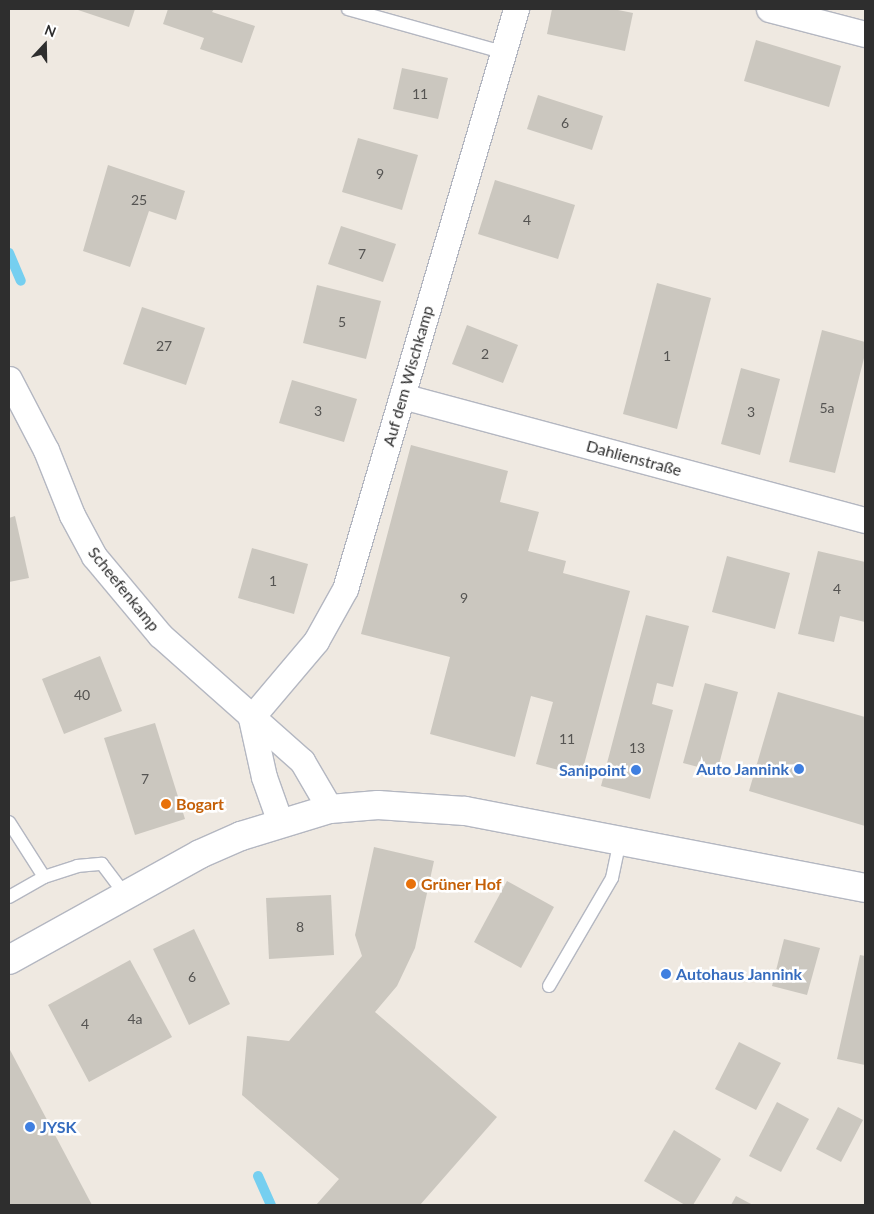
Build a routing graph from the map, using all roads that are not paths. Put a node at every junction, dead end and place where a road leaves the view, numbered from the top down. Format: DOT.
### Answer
graph roads {
  1 [pos="348,9"];
  2 [pos="516,9"];
  3 [pos="770,9"];
  4 [pos="865,34"];
  5 [pos="502,52"];
  6 [pos="9,379"];
  7 [pos="402,396"];
  8 [pos="865,520"];
  9 [pos="251,718"];
  10 [pos="330,809"];
  11 [pos="9,822"];
  12 [pos="280,822"];
  13 [pos="620,840"];
  14 [pos="44,877"];
  15 [pos="865,888"];
  16 [pos="126,896"];
  17 [pos="9,897"];
  18 [pos="9,960"];
  19 [pos="549,986"];
  1 -- 5 [label="lane"];
  2 -- 5 [label="street, Auf dem Wischkamp"];
  3 -- 4 [label="street"];
  5 -- 7 [label="street, Auf dem Wischkamp"];
  6 -- 9 [label="street, Scheefenkamp"];
  7 -- 8 [label="street, Dahlienstraße"];
  7 -- 9 [label="street, Auf dem Wischkamp"];
  9 -- 10 [label="street, Scheefenkamp"];
  9 -- 12 [label="street"];
  10 -- 12 [label="street"];
  10 -- 13 [label="street"];
  11 -- 14 [label="lane"];
  12 -- 16 [label="street"];
  13 -- 15 [label="street"];
  13 -- 19 [label="lane"];
  14 -- 16 [label="lane"];
  14 -- 17 [label="lane"];
  16 -- 18 [label="street"];
}
